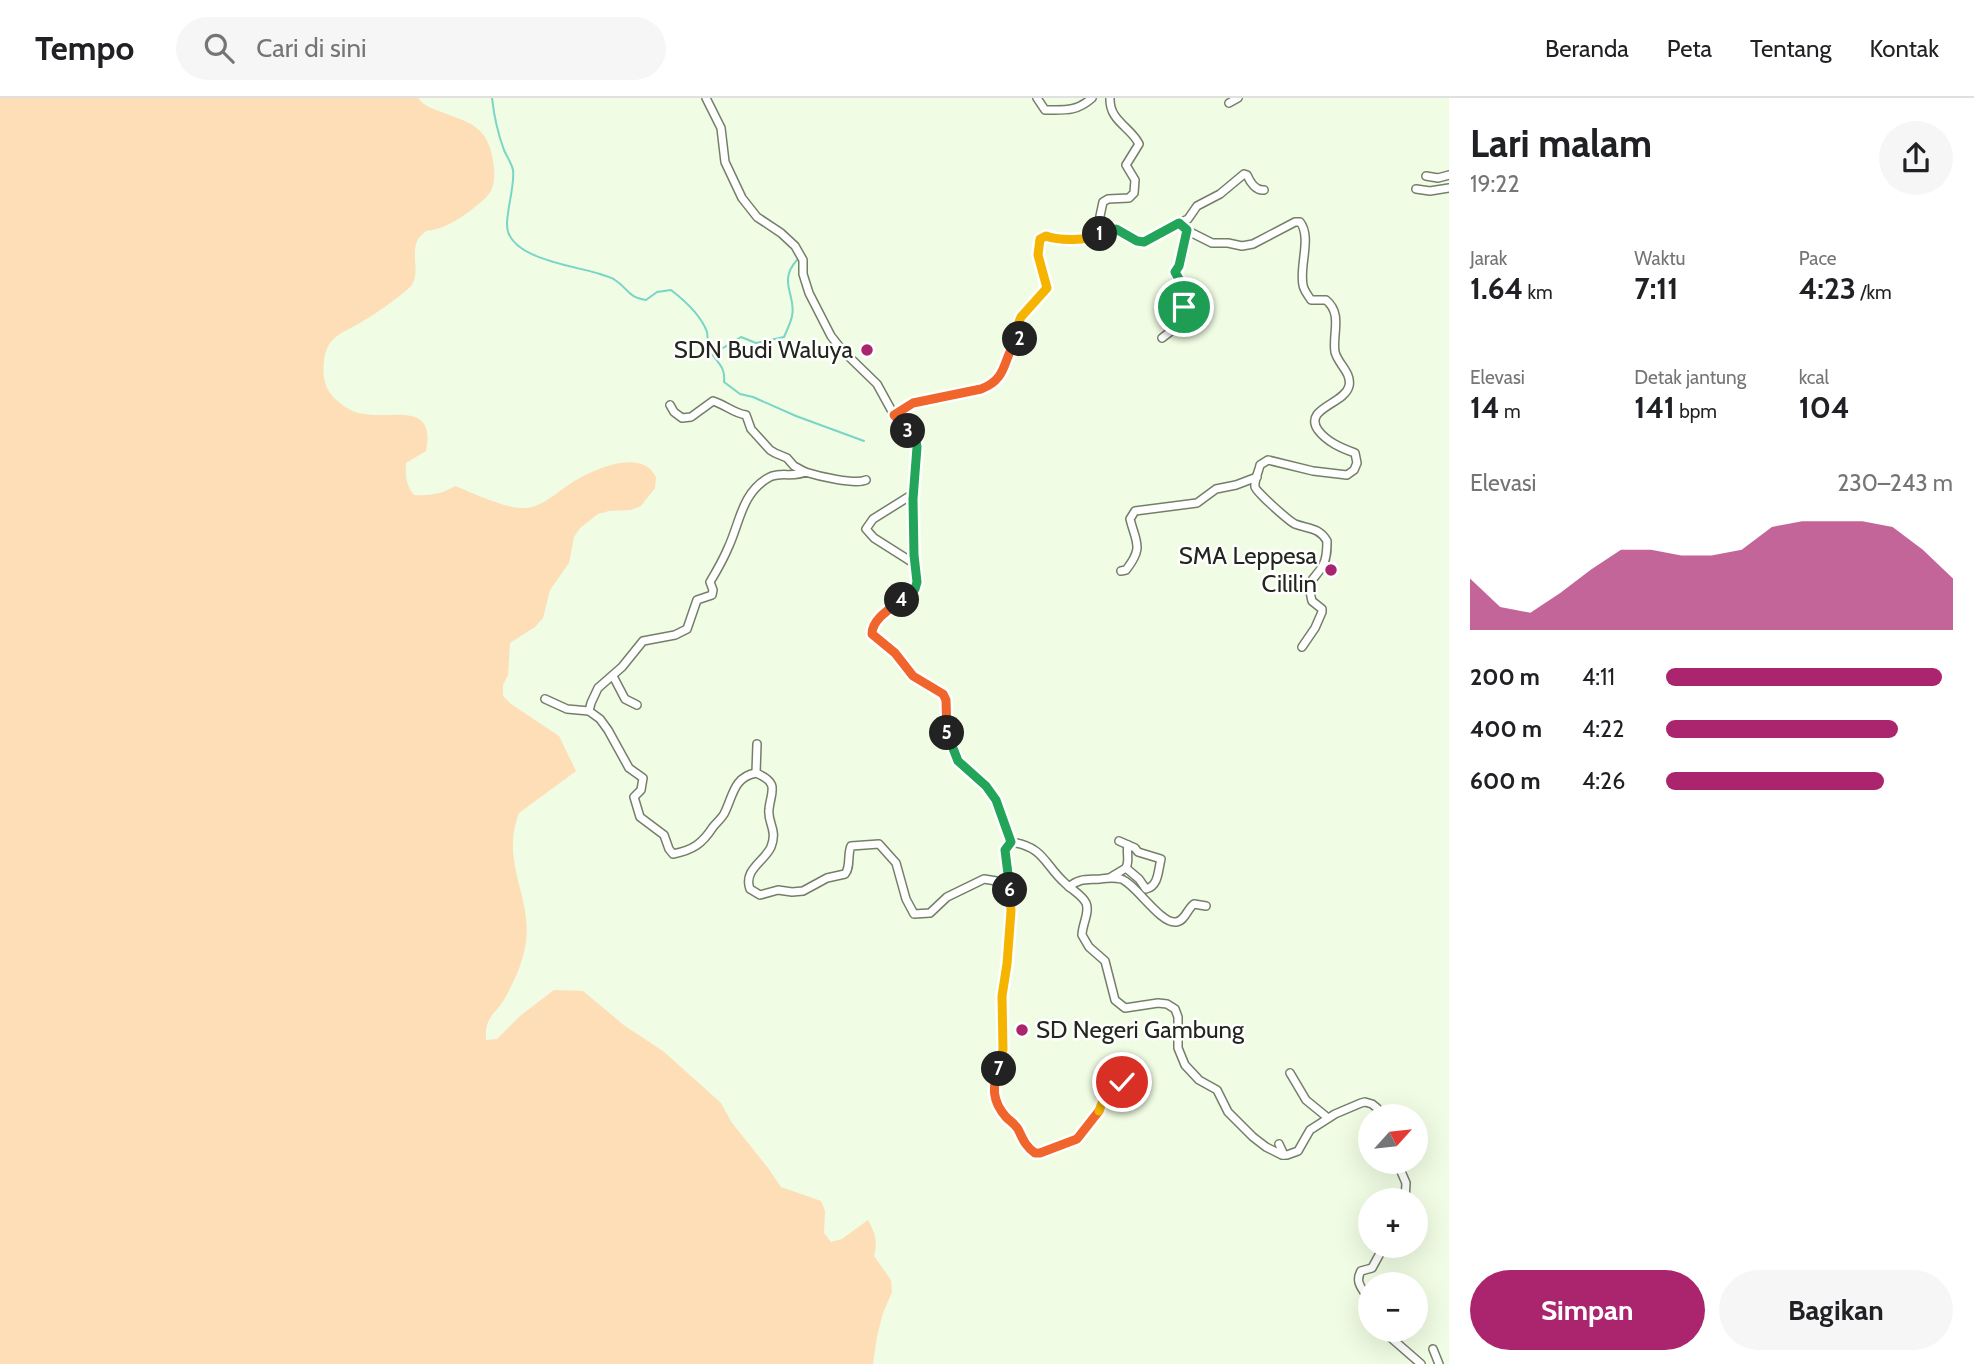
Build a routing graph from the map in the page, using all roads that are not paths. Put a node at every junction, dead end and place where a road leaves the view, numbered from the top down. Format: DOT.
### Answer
graph roads {
  1 [pos="706,98"];
  2 [pos="1037,98"];
  3 [pos="1092,98"];
  4 [pos="1110,98"];
  5 [pos="1238,98"];
  6 [pos="1229,103"];
  7 [pos="1449,175"];
  8 [pos="1426,176"];
  9 [pos="1449,188"];
  10 [pos="1416,189"];
  11 [pos="1264,190"];
  12 [pos="1179,223"];
  13 [pos="1187,230"];
  14 [pos="1104,232"];
  15 [pos="1162,338"];
  16 [pos="670,405"];
  17 [pos="894,415"];
  18 [pos="805,472"];
  19 [pos="1257,477"];
  20 [pos="866,480"];
  21 [pos="913,494"];
  22 [pos="915,564"];
  23 [pos="1121,572"];
  24 [pos="1302,647"];
  25 [pos="613,676"];
  26 [pos="545,699"];
  27 [pos="637,705"];
  28 [pos="589,711"];
  29 [pos="757,744"];
  30 [pos="757,773"];
  31 [pos="1119,841"];
  32 [pos="1011,842"];
  33 [pos="1128,845"];
  34 [pos="1126,868"];
  35 [pos="1110,877"];
  36 [pos="1008,883"];
  37 [pos="1069,887"];
  38 [pos="1206,906"];
  39 [pos="1290,1073"];
  40 [pos="1122,1082"];
  41 [pos="1358,1105"];
  42 [pos="1328,1118"];
  43 [pos="1279,1144"];
  44 [pos="1284,1155"];
  45 [pos="1377,1258"];
  46 [pos="1360,1272"];
  47 [pos="1394,1342"];
  48 [pos="1433,1349"];
  49 [pos="1421,1364"];
  50 [pos="1439,1364"];
  1 -- 17 [label="street"];
  2 -- 3 [label="street"];
  4 -- 14 [label="street"];
  5 -- 6 [label="street"];
  7 -- 8 [label="street"];
  9 -- 10 [label="street"];
  11 -- 12 [label="street"];
  12 -- 13 [label="street"];
  12 -- 14 [label="street"];
  13 -- 15 [label="street"];
  13 -- 19 [label="street"];
  14 -- 17 [label="street"];
  16 -- 18 [label="street"];
  17 -- 21 [label="street"];
  18 -- 20 [label="street"];
  18 -- 25 [label="street"];
  19 -- 23 [label="street"];
  19 -- 24 [label="street"];
  21 -- 22 [label="street"];
  21 -- 22 [label="street"];
  22 -- 32 [label="street"];
  25 -- 27 [label="street"];
  25 -- 28 [label="street"];
  26 -- 28 [label="street"];
  28 -- 30 [label="street"];
  29 -- 30 [label="street"];
  30 -- 36 [label="street"];
  31 -- 33 [label="street"];
  32 -- 36 [label="street"];
  32 -- 37 [label="street"];
  33 -- 34 [label="street"];
  33 -- 34 [label="street"];
  34 -- 35 [label="street"];
  35 -- 37 [label="street"];
  35 -- 38 [label="street"];
  36 -- 40 [label="street"];
  37 -- 44 [label="street"];
  39 -- 42 [label="street"];
  41 -- 42 [label="street"];
  42 -- 44 [label="street"];
  43 -- 44 [label="street"];
  45 -- 46 [label="street"];
  47 -- 49 [label="street"];
  48 -- 50 [label="street"];
}
